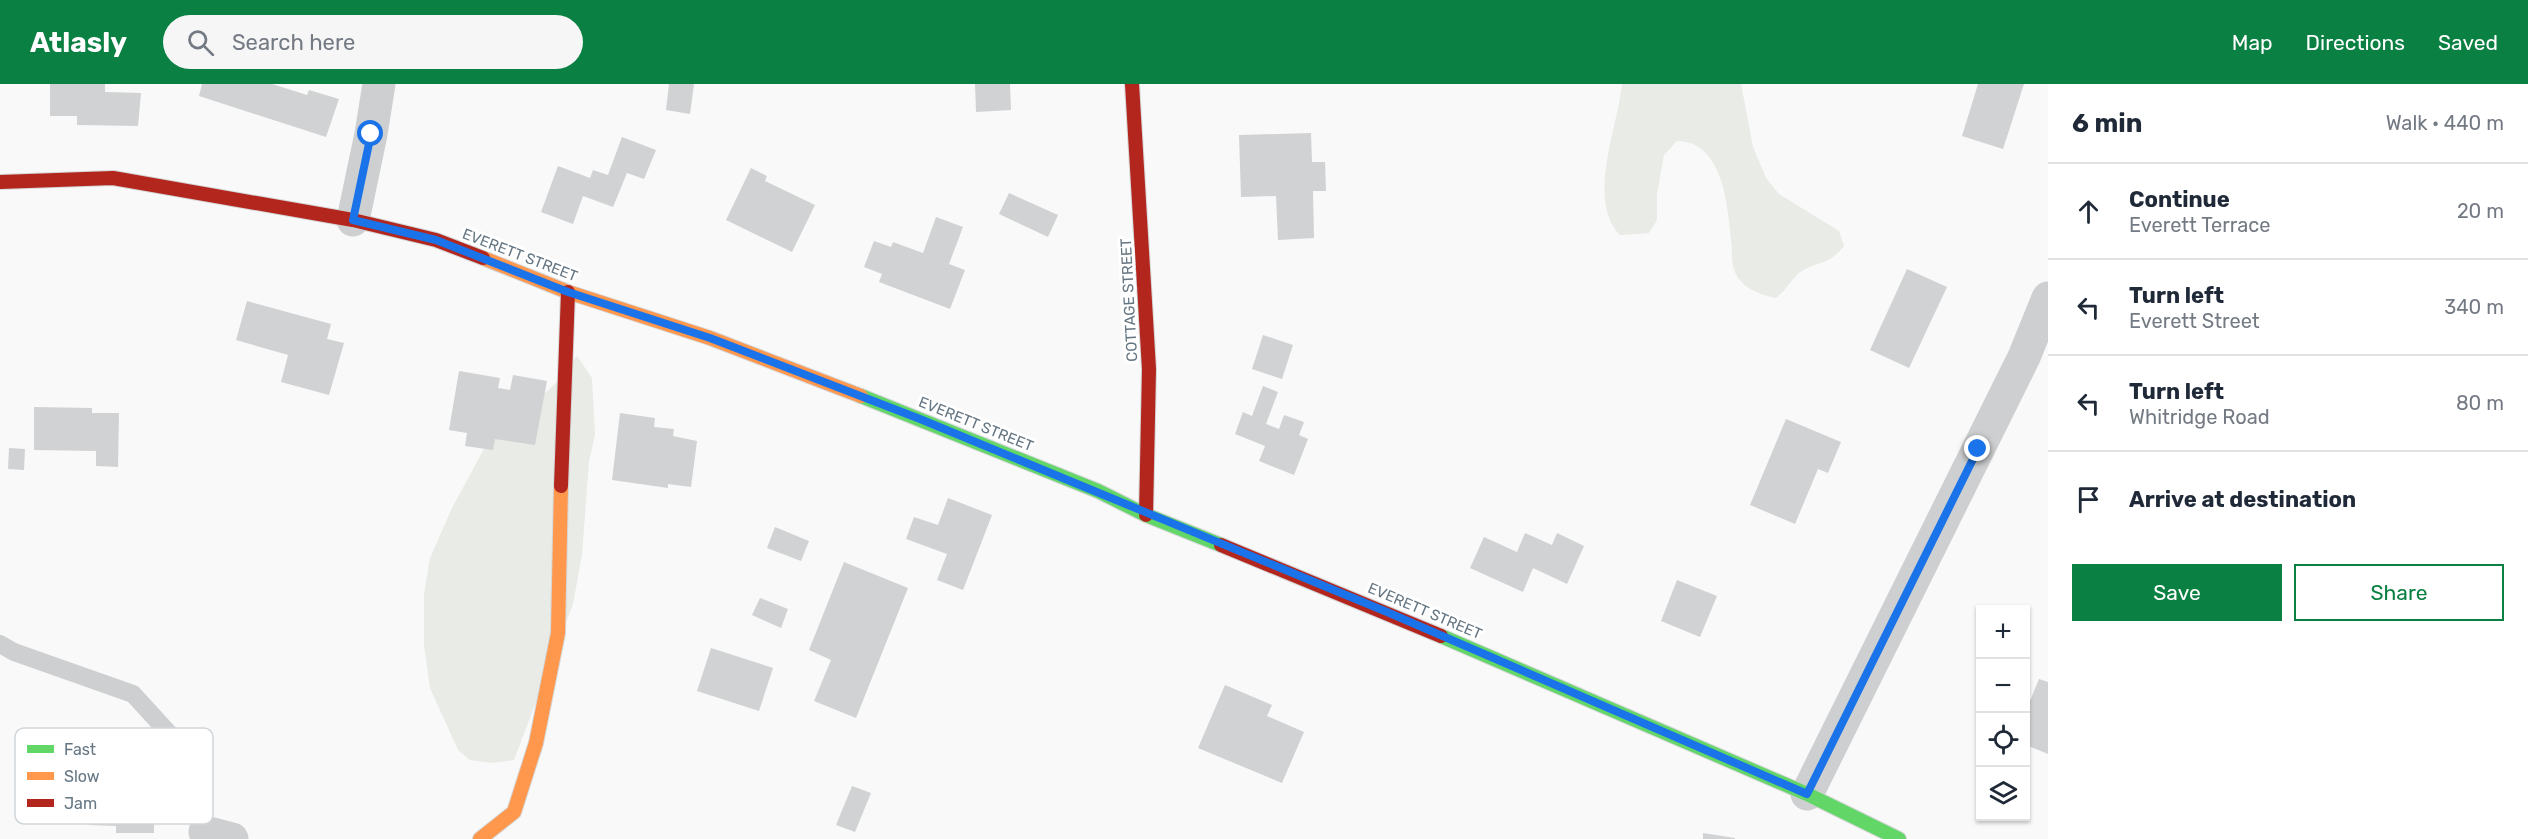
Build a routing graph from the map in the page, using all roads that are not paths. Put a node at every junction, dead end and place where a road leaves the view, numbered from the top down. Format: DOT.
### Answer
graph roads {
  1 [pos="379,84"];
  2 [pos="1132,84"];
  3 [pos="0,182"];
  4 [pos="353,220"];
  5 [pos="568,292"];
  6 [pos="2048,298"];
  7 [pos="1146,514"];
  8 [pos="0,644"];
  9 [pos="164,728"];
  10 [pos="1807,794"];
  11 [pos="480,839"];
  12 [pos="1899,839"];
  1 -- 4 [label="street"];
  2 -- 7 [label="street, COTTAGE STREET"];
  3 -- 4 [label="street, EVERETT STREET"];
  4 -- 5 [label="street, EVERETT STREET"];
  5 -- 7 [label="street, EVERETT STREET"];
  5 -- 11 [label="street"];
  6 -- 10 [label="street"];
  7 -- 10 [label="street, EVERETT STREET"];
  8 -- 9 [label="lane"];
  10 -- 12 [label="street, EVERETT STREET"];
}
